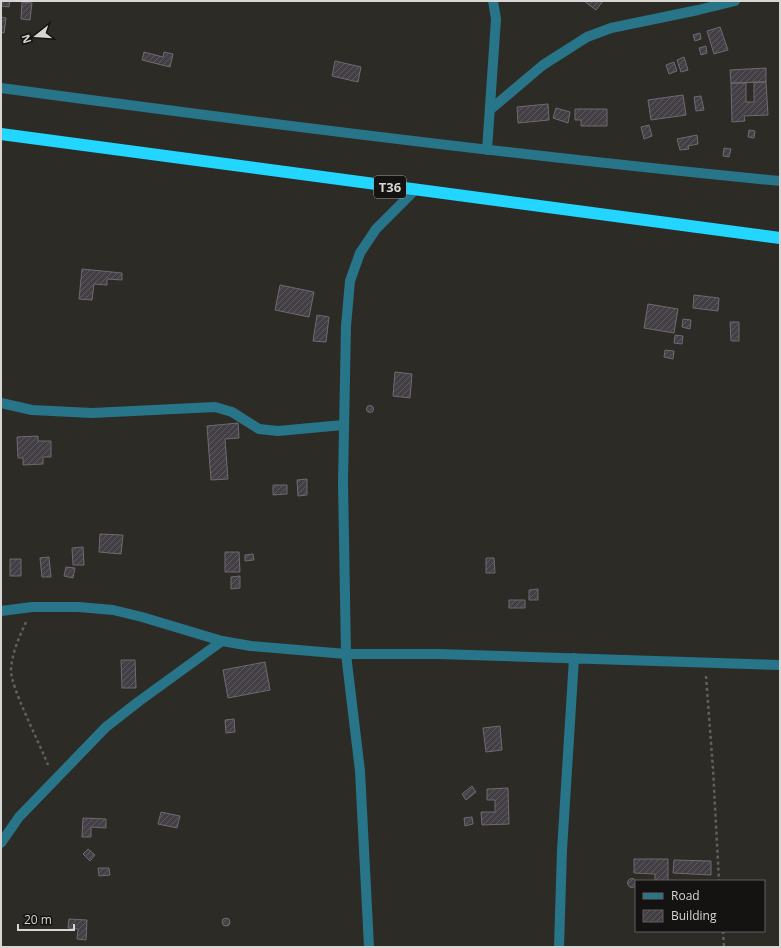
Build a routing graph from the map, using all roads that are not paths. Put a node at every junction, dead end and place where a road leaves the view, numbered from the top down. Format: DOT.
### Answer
graph roads {
  1 [pos="494,1"];
  2 [pos="735,1"];
  3 [pos="1,88"];
  4 [pos="490,109"];
  5 [pos="1,134"];
  6 [pos="488,150"];
  7 [pos="780,181"];
  8 [pos="414,190"];
  9 [pos="780,238"];
  10 [pos="1,403"];
  11 [pos="343,425"];
  12 [pos="1,612"];
  13 [pos="222,641"];
  14 [pos="346,654"];
  15 [pos="574,658"];
  16 [pos="780,665"];
  17 [pos="1,843"];
  18 [pos="369,947"];
  19 [pos="559,947"];
  1 -- 4 [label="street"];
  2 -- 4 [label="street"];
  3 -- 6 [label="street"];
  4 -- 6 [label="street"];
  5 -- 8 [label="highway, T36"];
  6 -- 7 [label="street"];
  8 -- 9 [label="highway, T36"];
  8 -- 11 [label="street"];
  10 -- 11 [label="street"];
  11 -- 14 [label="street"];
  12 -- 13 [label="street"];
  13 -- 14 [label="street"];
  13 -- 17 [label="street"];
  14 -- 15 [label="street"];
  14 -- 18 [label="street"];
  15 -- 16 [label="street"];
  15 -- 19 [label="street"];
}
